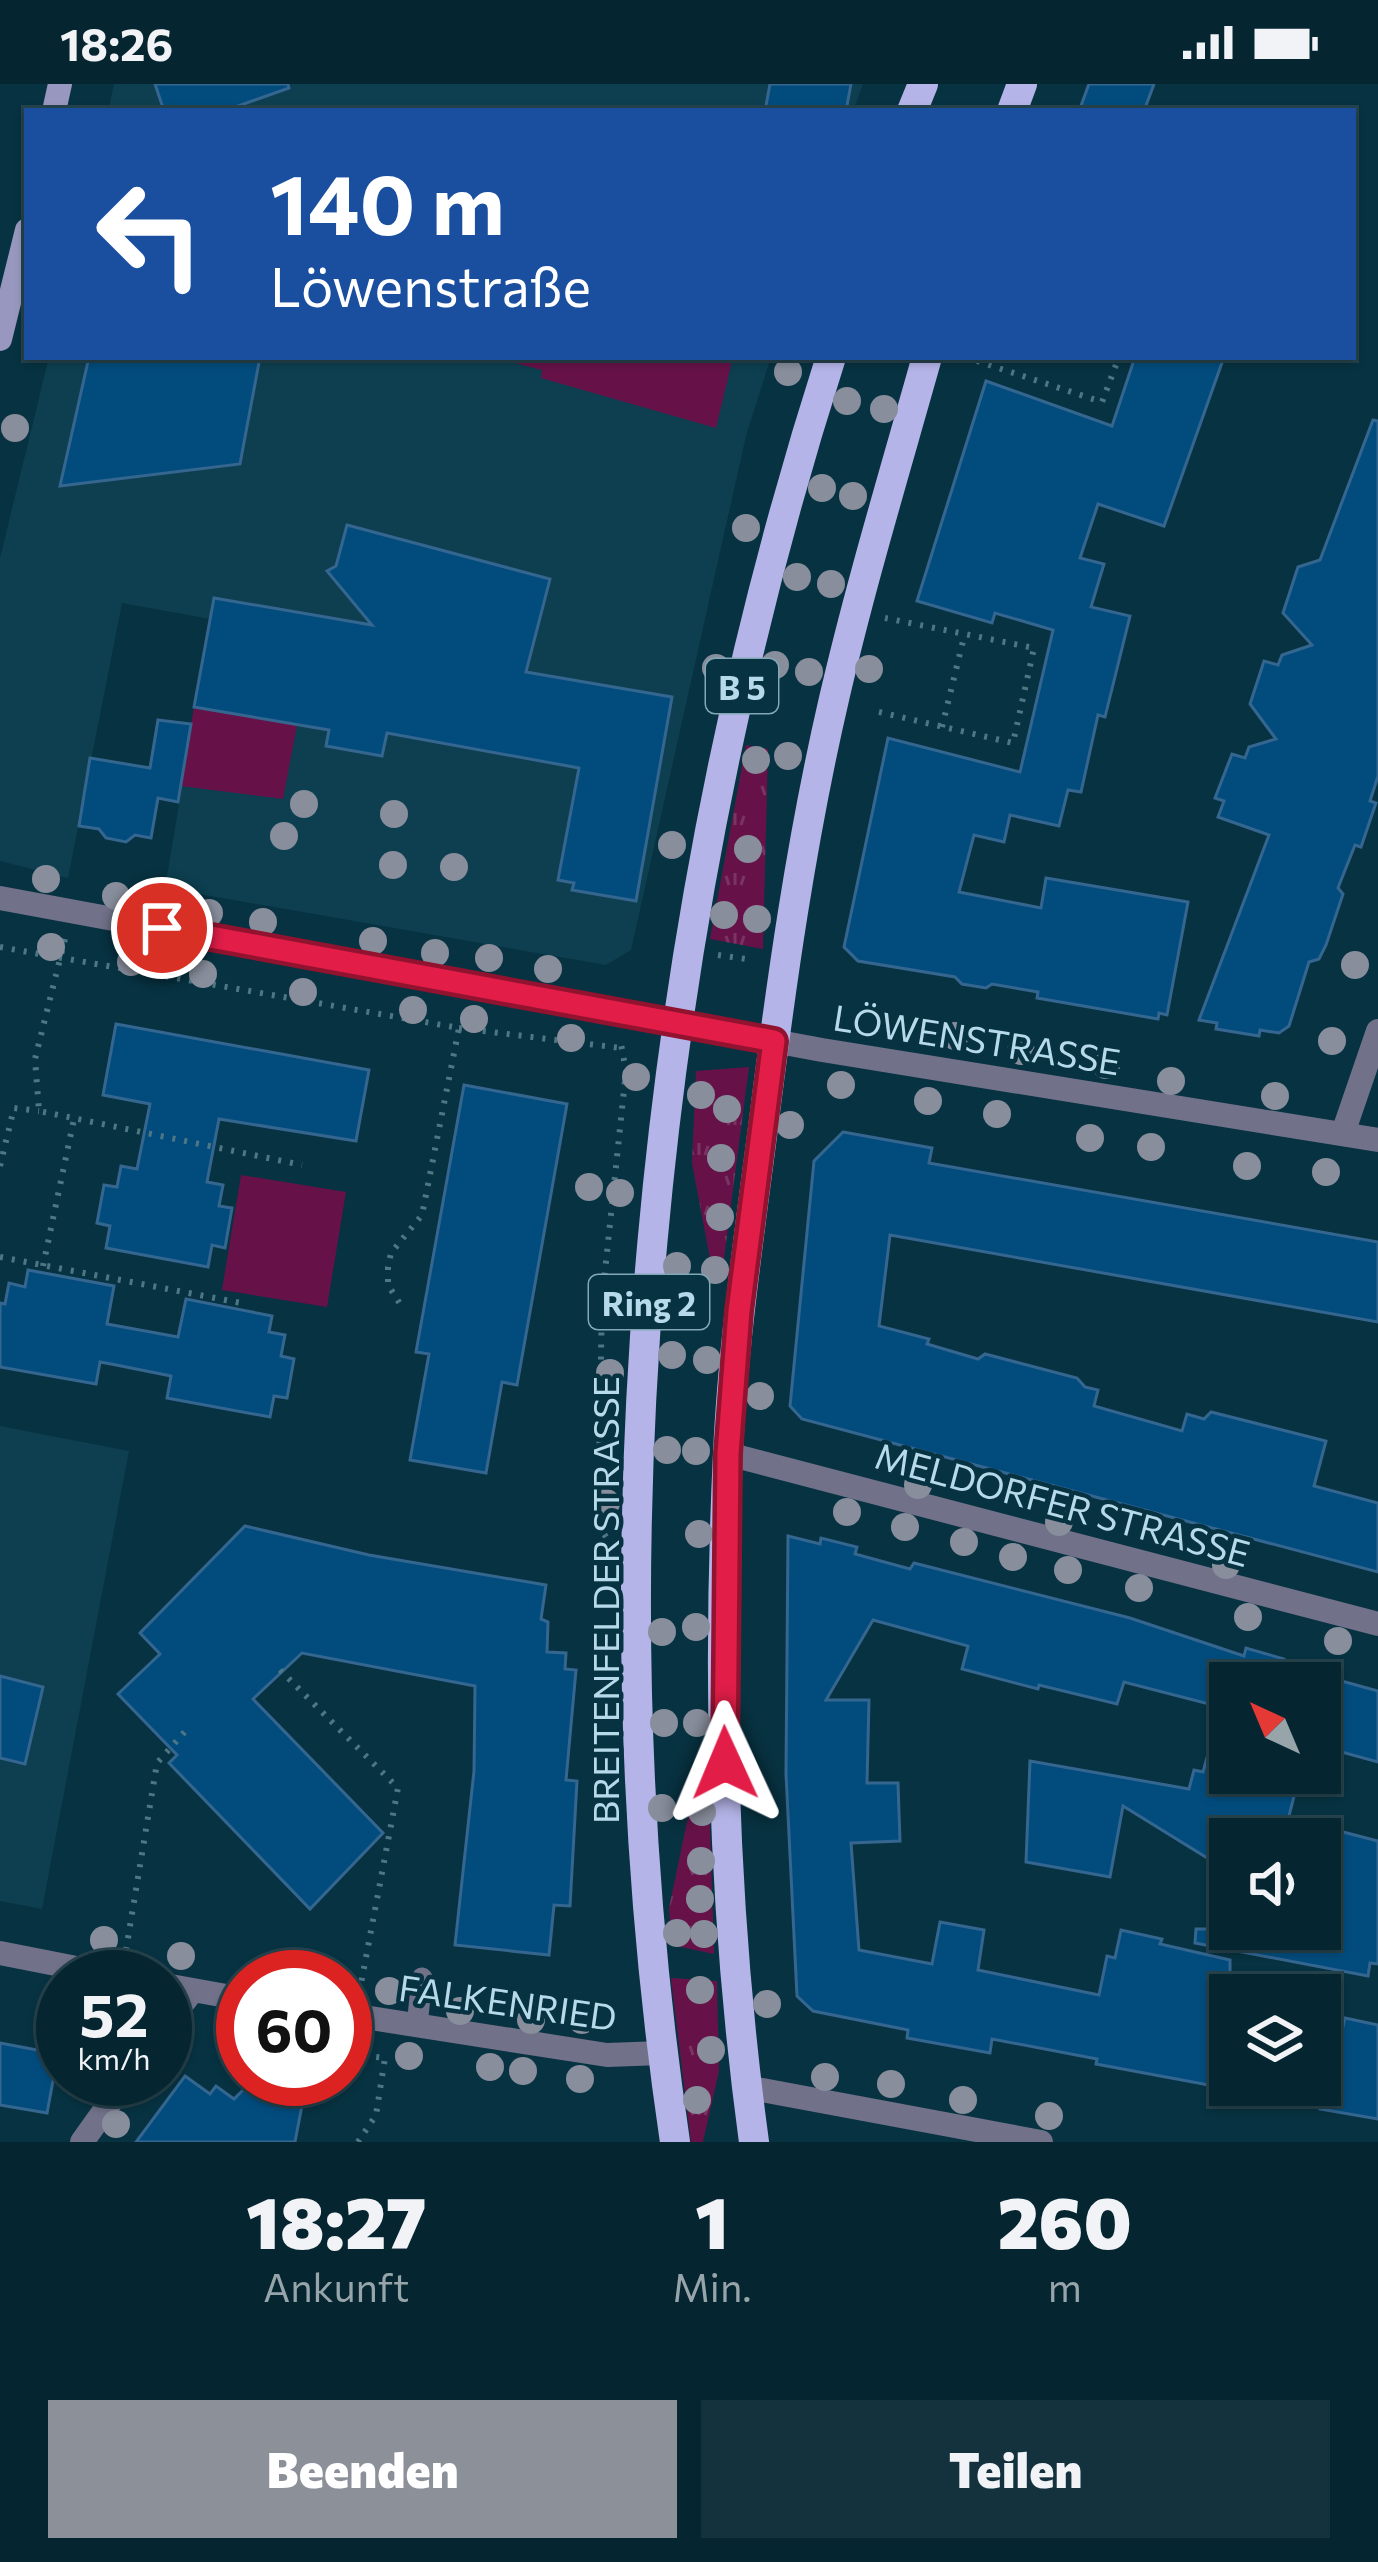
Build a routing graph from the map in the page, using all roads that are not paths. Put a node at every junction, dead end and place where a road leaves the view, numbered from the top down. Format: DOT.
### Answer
graph roads {
  1 [pos="24,242"];
  2 [pos="0,339"];
  3 [pos="830,360"];
  4 [pos="926,360"];
  5 [pos="0,898"];
  6 [pos="680,1022"];
  7 [pos="1378,1031"];
  8 [pos="774,1041"];
  9 [pos="1343,1133"];
  10 [pos="1378,1140"];
  11 [pos="728,1454"];
  12 [pos="1378,1624"];
  13 [pos="0,1953"];
  14 [pos="36,1960"];
  15 [pos="422,1978"];
  16 [pos="192,1991"];
  17 [pos="216,1995"];
  18 [pos="372,2019"];
  19 [pos="417,2026"];
  20 [pos="662,2053"];
  21 [pos="746,2087"];
  22 [pos="108,2106"];
  23 [pos="82,2142"];
  24 [pos="675,2142"];
  25 [pos="754,2142"];
  26 [pos="1041,2142"];
  1 -- 2 [label="street"];
  3 -- 6 [label="main road, BREITENFELDER STRASSE / B 5"];
  4 -- 8 [label="main road, Ring 2"];
  5 -- 6 [label="street, LÖWENSTRASSE"];
  6 -- 8 [label="street, LÖWENSTRASSE"];
  6 -- 20 [label="main road, BREITENFELDER STRASSE / Ring 2"];
  7 -- 9 [label="street"];
  8 -- 9 [label="street, LÖWENSTRASSE"];
  8 -- 11 [label="main road, Ring 2"];
  9 -- 10 [label="street, LÖWENSTRASSE"];
  11 -- 12 [label="street, MELDORFER STRASSE"];
  11 -- 21 [label="main road, Ring 2"];
  13 -- 14 [label="street"];
  15 -- 19 [label="lane"];
  16 -- 17 [label="street"];
  18 -- 19 [label="street, FALKENRIED"];
  19 -- 20 [label="street, FALKENRIED"];
  20 -- 24 [label="main road, BREITENFELDER STRASSE / Ring 2"];
  21 -- 25 [label="main road, Ring 2"];
  21 -- 26 [label="street"];
  22 -- 23 [label="street"];
}
